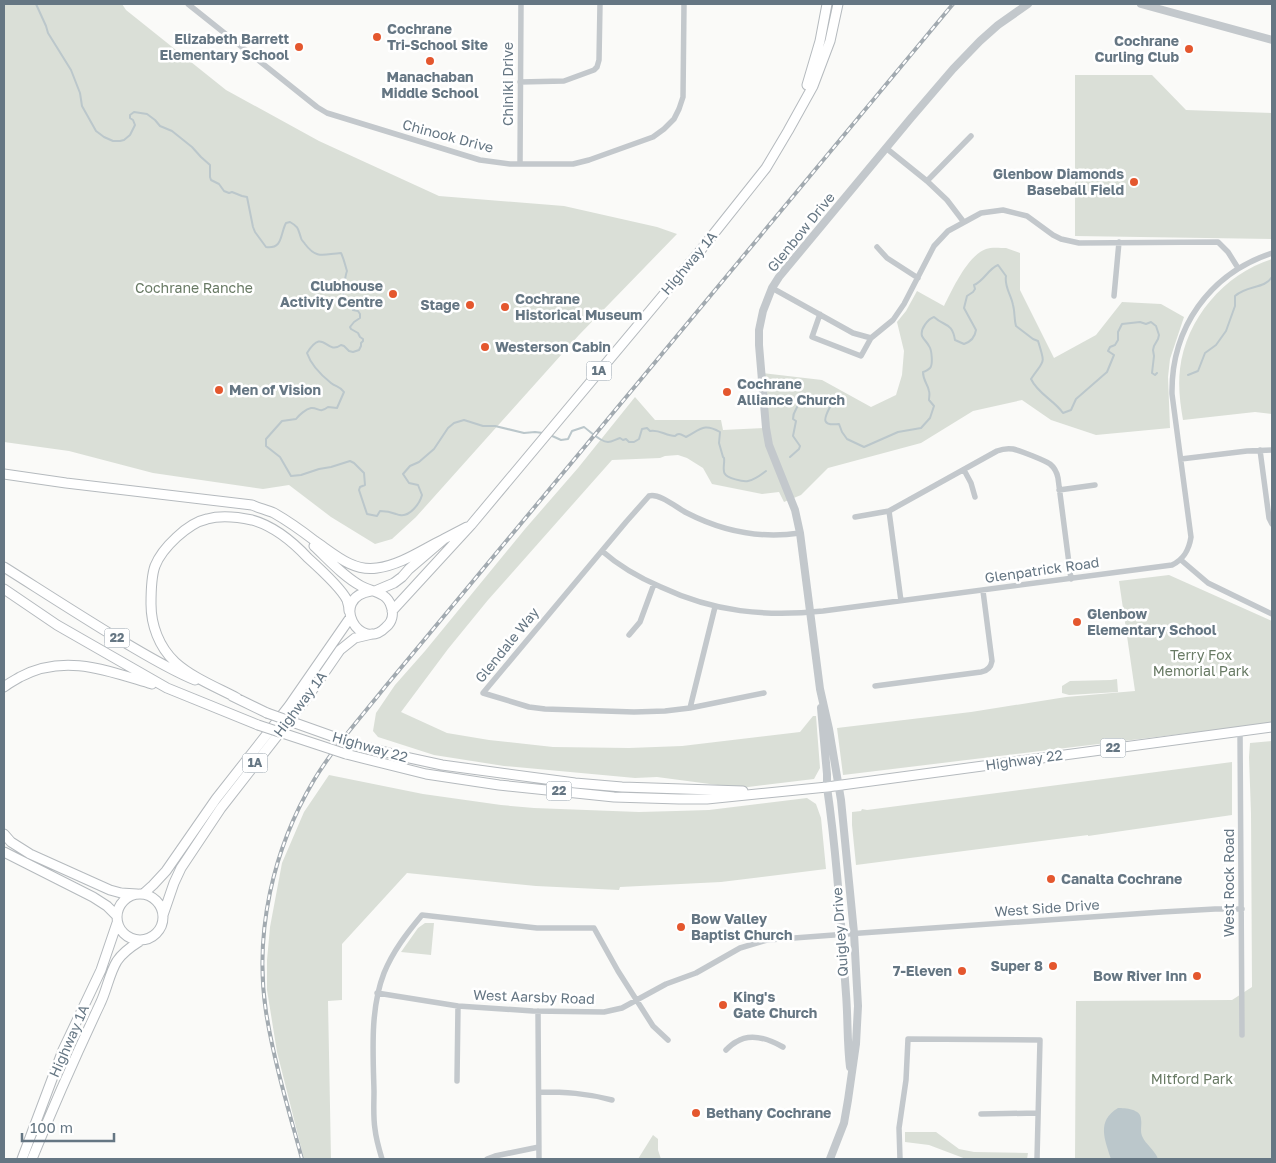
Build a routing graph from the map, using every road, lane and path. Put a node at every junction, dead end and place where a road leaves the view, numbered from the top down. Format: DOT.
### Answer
graph roads {
  1 [pos="188,4"];
  2 [pos="520,4"];
  3 [pos="600,4"];
  4 [pos="684,4"];
  5 [pos="827,4"];
  6 [pos="838,4"];
  7 [pos="1027,4"];
  8 [pos="1141,4"];
  9 [pos="1272,40"];
  10 [pos="520,82"];
  11 [pos="800,109"];
  12 [pos="971,136"];
  13 [pos="886,148"];
  14 [pos="520,164"];
  15 [pos="927,181"];
  16 [pos="963,221"];
  17 [pos="1119,242"];
  18 [pos="877,247"];
  19 [pos="1272,253"];
  20 [pos="1238,268"];
  21 [pos="918,278"];
  22 [pos="772,288"];
  23 [pos="1114,296"];
  24 [pos="820,314"];
  25 [pos="871,338"];
  26 [pos="1260,450"];
  27 [pos="1272,450"];
  28 [pos="1181,459"];
  29 [pos="964,470"];
  30 [pos="4,474"];
  31 [pos="1095,485"];
  32 [pos="1059,490"];
  33 [pos="975,497"];
  34 [pos="889,511"];
  35 [pos="854,517"];
  36 [pos="1272,524"];
  37 [pos="471,525"];
  38 [pos="296,527"];
  39 [pos="800,533"];
  40 [pos="444,538"];
  41 [pos="602,551"];
  42 [pos="1181,560"];
  43 [pos="4,567"];
  44 [pos="1071,579"];
  45 [pos="654,584"];
  46 [pos="4,589"];
  47 [pos="373,591"];
  48 [pos="983,591"];
  49 [pos="901,601"];
  50 [pos="715,607"];
  51 [pos="392,611"];
  52 [pos="810,612"];
  53 [pos="350,614"];
  54 [pos="1272,614"];
  55 [pos="372,634"];
  56 [pos="629,635"];
  57 [pos="875,686"];
  58 [pos="4,687"];
  59 [pos="167,688"];
  60 [pos="820,689"];
  61 [pos="764,693"];
  62 [pos="237,698"];
  63 [pos="690,708"];
  64 [pos="1272,727"];
  65 [pos="1240,731"];
  66 [pos="838,786"];
  67 [pos="827,787"];
  68 [pos="775,792"];
  69 [pos="4,834"];
  70 [pos="4,852"];
  71 [pos="140,894"];
  72 [pos="1242,909"];
  73 [pos="164,915"];
  74 [pos="117,919"];
  75 [pos="854,933"];
  76 [pos="842,934"];
  77 [pos="140,941"];
  78 [pos="377,993"];
  79 [pos="637,1000"];
  80 [pos="458,1006"];
  81 [pos="538,1012"];
  82 [pos="1242,1035"];
  83 [pos="668,1040"];
  84 [pos="783,1047"];
  85 [pos="726,1050"];
  86 [pos="852,1076"];
  87 [pos="457,1081"];
  88 [pos="539,1092"];
  89 [pos="612,1100"];
  90 [pos="1038,1113"];
  91 [pos="981,1114"];
  92 [pos="539,1148"];
  93 [pos="22,1159"];
  94 [pos="32,1159"];
  95 [pos="382,1159"];
  96 [pos="487,1159"];
  97 [pos="539,1159"];
  98 [pos="830,1159"];
  99 [pos="900,1159"];
  100 [pos="1037,1159"];
  1 -- 14 [label="street, Chinook Drive"];
  2 -- 10 [label="street, Chiniki Drive"];
  3 -- 10 [label="street"];
  4 -- 14 [label="street, Chinook Drive"];
  5 -- 11 [label="main road, Highway 1A / 1A"];
  6 -- 11 [label="main road, Highway 1A / 1A"];
  7 -- 13 [label="street, Glenbow Drive"];
  8 -- 9 [label="street"];
  10 -- 14 [label="street, Chiniki Drive"];
  11 -- 37 [label="main road, Highway 1A / 1A"];
  12 -- 15 [label="street"];
  13 -- 15 [label="street"];
  13 -- 22 [label="street, Glenbow Drive"];
  15 -- 16 [label="street"];
  16 -- 17 [label="street"];
  16 -- 21 [label="street"];
  17 -- 20 [label="street"];
  17 -- 23 [label="street"];
  18 -- 21 [label="street"];
  19 -- 20 [label="street"];
  20 -- 28 [label="street"];
  21 -- 25 [label="street"];
  22 -- 24 [label="street"];
  22 -- 39 [label="street, Glenbow Drive"];
  24 -- 25 [label="street"];
  24 -- 25 [label="street"];
  26 -- 27 [label="street"];
  26 -- 28 [label="street"];
  26 -- 36 [label="street"];
  28 -- 42 [label="street"];
  29 -- 32 [label="street"];
  29 -- 33 [label="street"];
  29 -- 34 [label="street"];
  30 -- 38 [label="main road"];
  31 -- 32 [label="street"];
  32 -- 44 [label="street"];
  34 -- 35 [label="street"];
  34 -- 49 [label="street"];
  37 -- 40 [label="main road, Highway 1A / 1A"];
  37 -- 51 [label="main road, Highway 1A / 1A"];
  38 -- 40 [label="main road"];
  38 -- 47 [label="main road"];
  39 -- 41 [label="street, Glendale Way"];
  39 -- 52 [label="street, Glenbow Drive"];
  40 -- 47 [label="main road, Highway 1A / 1A"];
  41 -- 45 [label="street, Glenpatrick Road"];
  41 -- 63 [label="street, Glendale Way"];
  42 -- 44 [label="street, Glenpatrick Road"];
  42 -- 54 [label="street"];
  43 -- 62 [label="main road, Highway 22 / 22"];
  44 -- 48 [label="street, Glenpatrick Road"];
  45 -- 50 [label="street, Glenpatrick Road"];
  45 -- 56 [label="street"];
  46 -- 59 [label="main road, Highway 22 / 22"];
  47 -- 51 [label="main road"];
  47 -- 53 [label="main road"];
  48 -- 49 [label="street, Glenpatrick Road"];
  48 -- 57 [label="street"];
  49 -- 52 [label="street, Glenpatrick Road"];
  50 -- 52 [label="street, Glenpatrick Road"];
  50 -- 63 [label="street"];
  51 -- 55 [label="main road"];
  52 -- 60 [label="street, Glenbow Drive"];
  53 -- 55 [label="main road"];
  53 -- 62 [label="main road"];
  53 -- 71 [label="main road, Highway 1A / 1A"];
  55 -- 73 [label="main road, Highway 1A / 1A"];
  58 -- 59 [label="main road"];
  59 -- 68 [label="main road, Highway 22 / 22, bridge"];
  60 -- 66 [label="street, Glenbow Drive"];
  60 -- 67 [label="street, Glenbow Drive"];
  61 -- 63 [label="street"];
  62 -- 68 [label="main road, Highway 22 / 22, bridge"];
  64 -- 65 [label="main road, Highway 22 / 22"];
  65 -- 66 [label="main road, Highway 22 / 22"];
  65 -- 72 [label="street, West Rock Road"];
  66 -- 67 [label="main road, Highway 22 / 22"];
  66 -- 75 [label="street, Quigley Drive"];
  67 -- 68 [label="main road, Highway 22 / 22"];
  67 -- 76 [label="street, Quigley Drive"];
  69 -- 71 [label="main road"];
  70 -- 74 [label="main road"];
  71 -- 73 [label="main road"];
  71 -- 74 [label="main road"];
  72 -- 75 [label="street, West Side Drive"];
  72 -- 82 [label="street, West Rock Road"];
  73 -- 77 [label="main road"];
  74 -- 77 [label="main road"];
  74 -- 93 [label="main road, Highway 1A"];
  75 -- 76 [label="street, West Aarsby Road"];
  75 -- 86 [label="street, Quigley Drive"];
  76 -- 79 [label="street, West Aarsby Road"];
  76 -- 86 [label="street, Quigley Drive"];
  77 -- 94 [label="main road, Highway 1A"];
  78 -- 79 [label="street"];
  78 -- 80 [label="street, West Aarsby Road"];
  78 -- 95 [label="street"];
  79 -- 81 [label="street, West Aarsby Road"];
  79 -- 83 [label="street"];
  80 -- 81 [label="street, West Aarsby Road"];
  80 -- 87 [label="street"];
  81 -- 88 [label="street"];
  84 -- 85 [label="street"];
  86 -- 98 [label="street, Quigley Drive"];
  88 -- 89 [label="street"];
  88 -- 92 [label="street"];
  90 -- 91 [label="street"];
  90 -- 99 [label="street"];
  90 -- 100 [label="street"];
  92 -- 96 [label="street"];
  92 -- 97 [label="street"];
}
